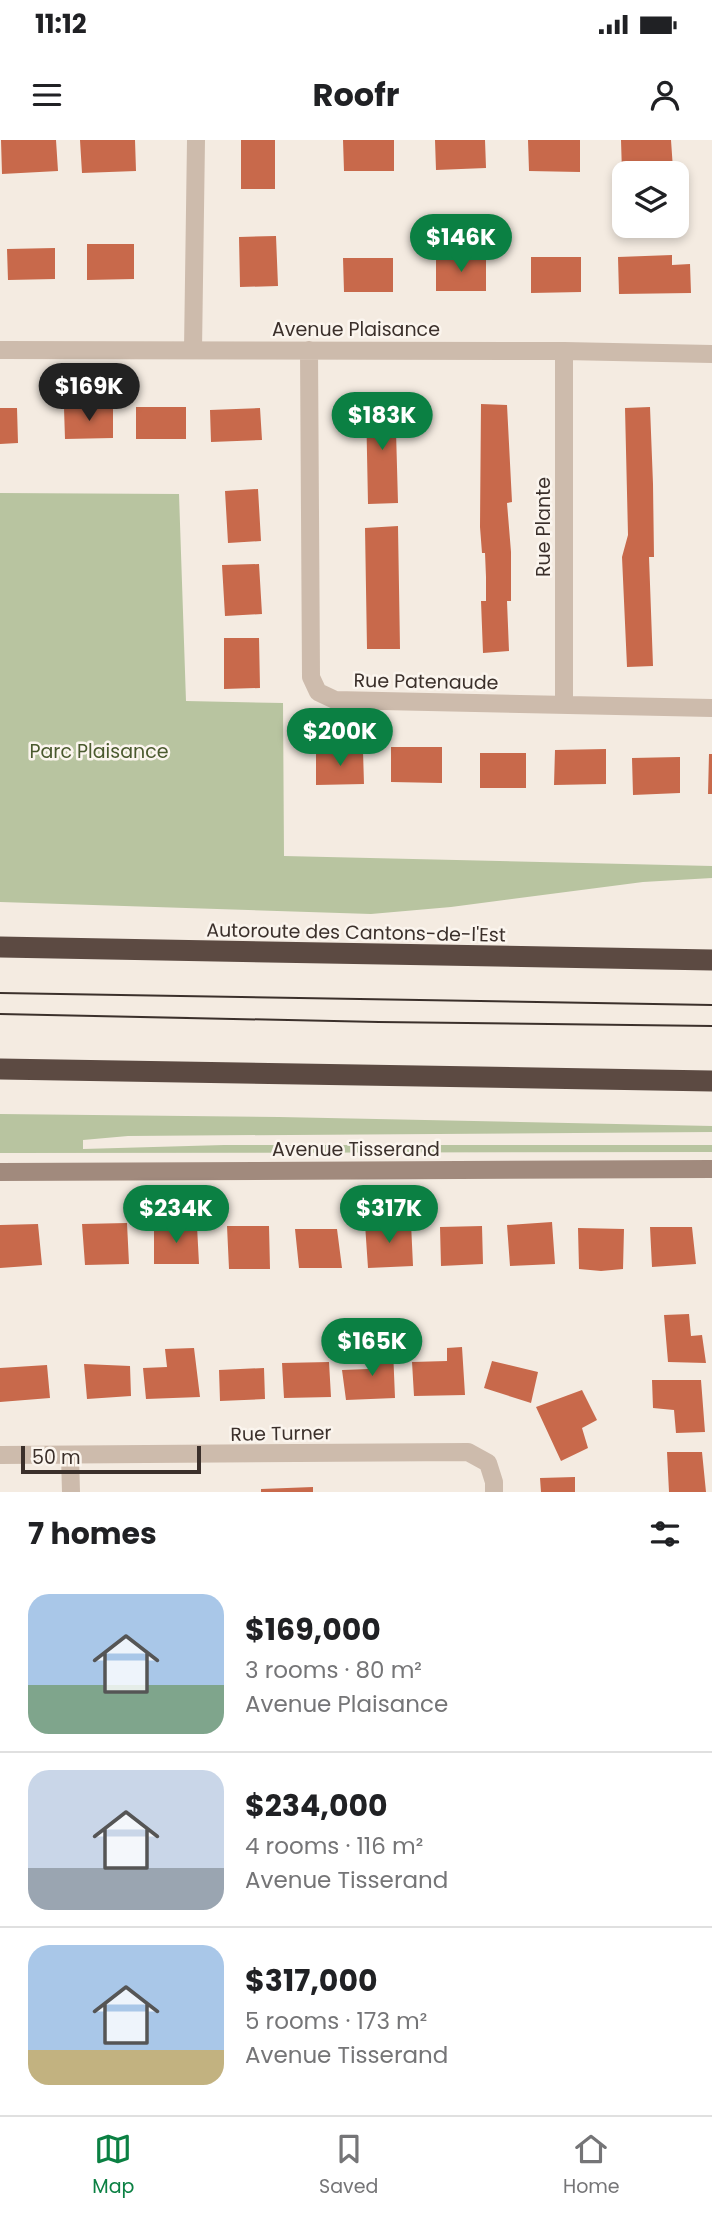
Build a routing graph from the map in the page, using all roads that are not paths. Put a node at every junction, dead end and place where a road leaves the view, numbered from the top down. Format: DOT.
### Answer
graph roads {
  1 [pos="196,140"];
  2 [pos="0,350"];
  3 [pos="193,350"];
  4 [pos="309,350"];
  5 [pos="564,351"];
  6 [pos="712,354"];
  7 [pos="564,704"];
  8 [pos="712,708"];
  9 [pos="0,947"];
  10 [pos="712,960"];
  11 [pos="0,1069"];
  12 [pos="712,1081"];
  13 [pos="712,1169"];
  14 [pos="0,1172"];
  15 [pos="0,1455"];
  16 [pos="70,1456"];
  17 [pos="71,1492"];
  18 [pos="494,1492"];
  1 -- 3 [label="street"];
  2 -- 3 [label="street, Avenue Plaisance"];
  3 -- 4 [label="street, Avenue Plaisance"];
  4 -- 5 [label="street, Avenue Plaisance"];
  4 -- 7 [label="street, Rue Patenaude"];
  5 -- 6 [label="street, Avenue Plaisance"];
  5 -- 7 [label="street, Rue Plante"];
  7 -- 8 [label="street, Rue Patenaude"];
  9 -- 10 [label="highway, Autoroute des Cantons-de-l'Est"];
  11 -- 12 [label="highway"];
  13 -- 14 [label="street, Avenue Tisserand"];
  15 -- 16 [label="street, Rue Turner"];
  16 -- 17 [label="street"];
  16 -- 18 [label="street, Rue Turner"];
}
